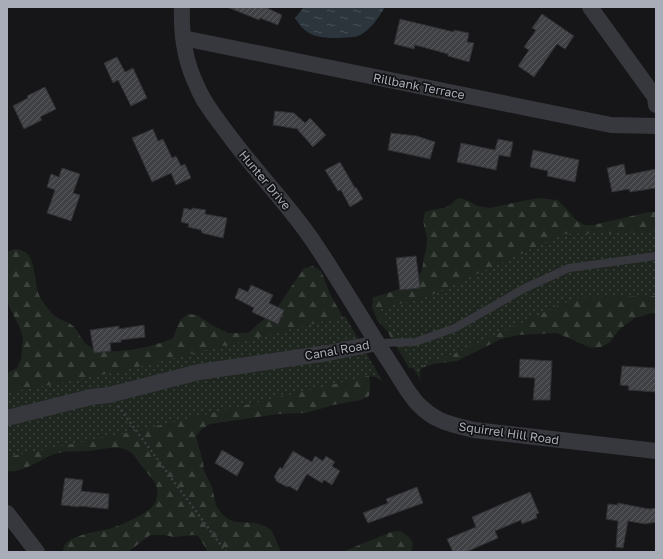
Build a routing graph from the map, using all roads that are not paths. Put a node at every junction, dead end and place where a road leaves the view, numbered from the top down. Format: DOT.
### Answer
graph roads {
  1 [pos="182,7"];
  2 [pos="590,7"];
  3 [pos="183,38"];
  4 [pos="656,105"];
  5 [pos="656,126"];
  6 [pos="656,256"];
  7 [pos="377,343"];
  8 [pos="7,418"];
  9 [pos="656,451"];
  10 [pos="7,513"];
  11 [pos="37,552"];
  1 -- 3 [label="street, Hunter Drive"];
  2 -- 4 [label="street"];
  3 -- 5 [label="street, Rillbank Terrace"];
  3 -- 7 [label="street, Hunter Drive"];
  6 -- 7 [label="lane, Canal Road"];
  7 -- 8 [label="street, Canal Road"];
  7 -- 9 [label="street, Squirrel Hill Road"];
  10 -- 11 [label="street"];
}
